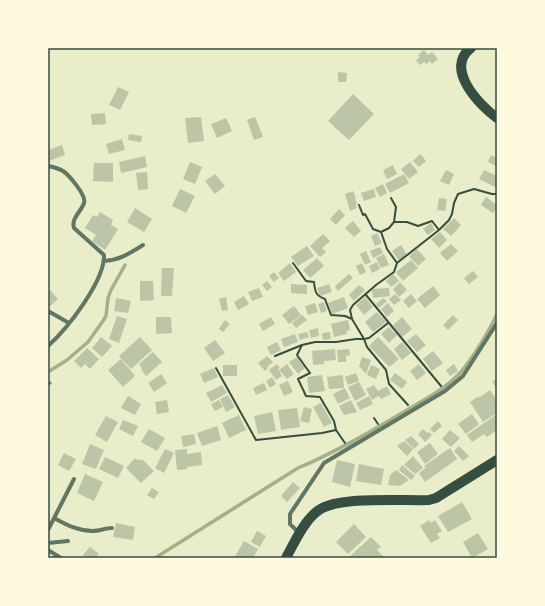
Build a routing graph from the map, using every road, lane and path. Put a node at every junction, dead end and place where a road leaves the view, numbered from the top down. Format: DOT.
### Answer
graph roads {
  1 [pos="471,48"];
  2 [pos="497,118"];
  3 [pos="48,166"];
  4 [pos="497,194"];
  5 [pos="390,198"];
  6 [pos="360,205"];
  7 [pos="394,222"];
  8 [pos="439,230"];
  9 [pos="381,232"];
  10 [pos="143,245"];
  11 [pos="104,261"];
  12 [pos="293,263"];
  13 [pos="397,263"];
  14 [pos="366,295"];
  15 [pos="48,312"];
  16 [pos="352,319"];
  17 [pos="69,323"];
  18 [pos="388,323"];
  19 [pos="497,323"];
  20 [pos="364,339"];
  21 [pos="302,345"];
  22 [pos="48,346"];
  23 [pos="275,356"];
  24 [pos="216,368"];
  25 [pos="438,382"];
  26 [pos="407,402"];
  27 [pos="374,418"];
  28 [pos="376,421"];
  29 [pos="336,430"];
  30 [pos="342,439"];
  31 [pos="497,460"];
  32 [pos="74,479"];
  33 [pos="54,518"];
  34 [pos="112,528"];
  35 [pos="48,530"];
  36 [pos="300,534"];
  37 [pos="68,541"];
  38 [pos="48,543"];
  39 [pos="48,550"];
  40 [pos="61,558"];
  41 [pos="286,558"];
  1 -- 2 [label="main road"];
  3 -- 11 [label="street"];
  4 -- 8 [label="path"];
  5 -- 7 [label="path"];
  6 -- 9 [label="path"];
  7 -- 8 [label="path"];
  7 -- 9 [label="path"];
  8 -- 13 [label="path"];
  9 -- 13 [label="path"];
  10 -- 11 [label="street"];
  11 -- 17 [label="street"];
  12 -- 16 [label="path"];
  13 -- 14 [label="path"];
  14 -- 16 [label="path"];
  14 -- 18 [label="path"];
  15 -- 17 [label="street"];
  16 -- 20 [label="path"];
  17 -- 22 [label="street"];
  18 -- 20 [label="path"];
  18 -- 25 [label="path"];
  19 -- 36 [label="street"];
  20 -- 21 [label="path"];
  20 -- 26 [label="path"];
  21 -- 23 [label="path"];
  21 -- 29 [label="path"];
  24 -- 29 [label="path"];
  27 -- 28 [label="path"];
  29 -- 30 [label="path"];
  31 -- 36 [label="main road"];
  32 -- 33 [label="street"];
  33 -- 34 [label="street"];
  33 -- 35 [label="street"];
  36 -- 41 [label="main road"];
  37 -- 38 [label="street"];
  39 -- 40 [label="street"];
}
